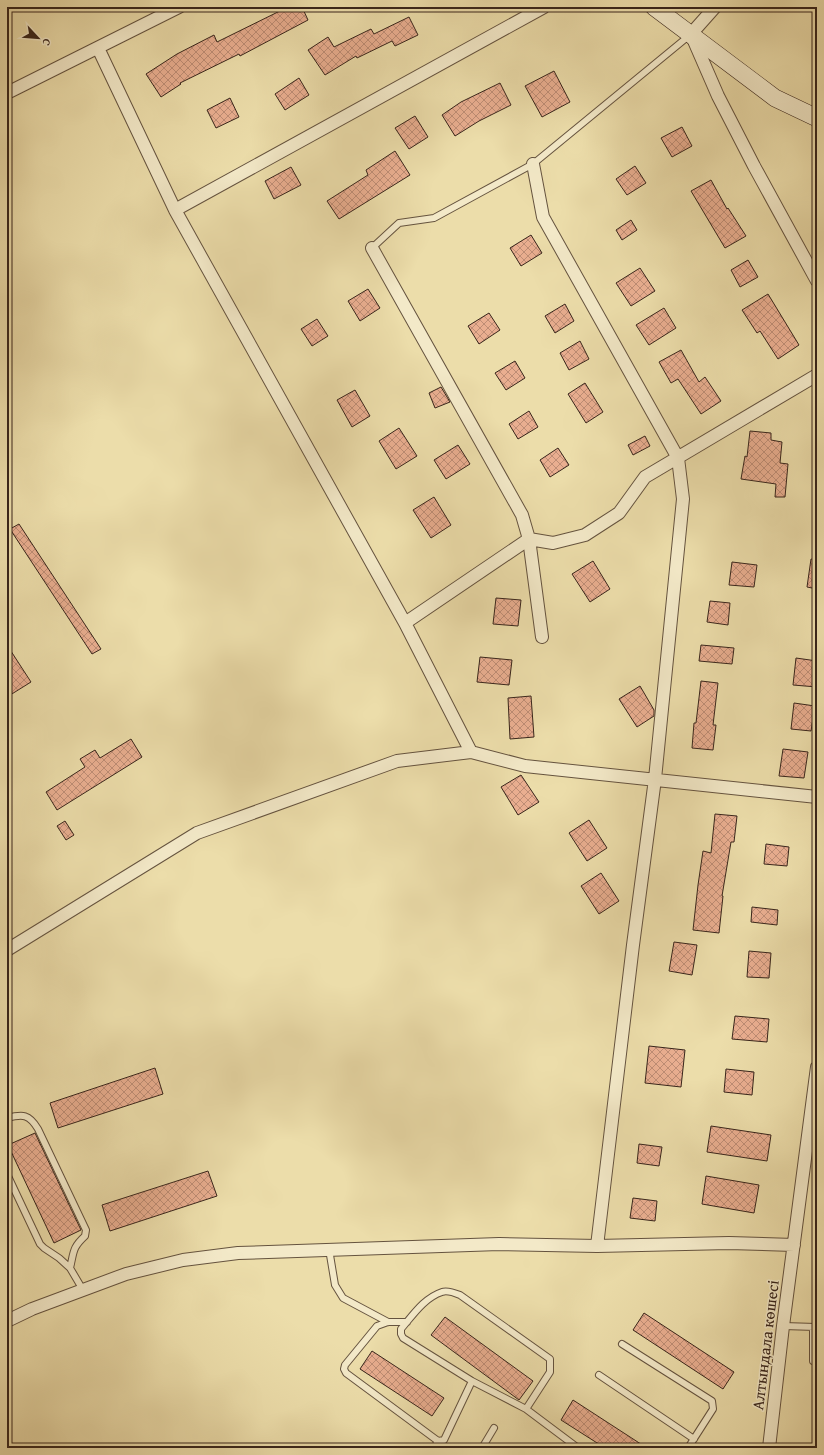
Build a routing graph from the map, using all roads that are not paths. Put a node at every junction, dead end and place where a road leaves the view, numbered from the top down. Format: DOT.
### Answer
graph roads {
  1 [pos="179,7"];
  2 [pos="544,7"];
  3 [pos="654,7"];
  4 [pos="715,7"];
  5 [pos="691,34"];
  6 [pos="98,48"];
  7 [pos="7,93"];
  8 [pos="817,118"];
  9 [pos="534,164"];
  10 [pos="175,210"];
  11 [pos="372,248"];
  12 [pos="817,281"];
  13 [pos="817,375"];
  14 [pos="678,458"];
  15 [pos="530,539"];
  16 [pos="405,623"];
  17 [pos="542,637"];
  18 [pos="471,752"];
  19 [pos="655,779"];
  20 [pos="817,797"];
  21 [pos="7,950"];
  22 [pos="817,1067"];
  23 [pos="7,1118"];
  24 [pos="7,1174"];
  25 [pos="794,1245"];
  26 [pos="597,1246"];
  27 [pos="329,1249"];
  28 [pos="70,1268"];
  29 [pos="83,1290"];
  30 [pos="7,1321"];
  31 [pos="388,1322"];
  32 [pos="407,1322"];
  33 [pos="783,1326"];
  34 [pos="815,1327"];
  35 [pos="622,1344"];
  36 [pos="813,1361"];
  37 [pos="599,1375"];
  38 [pos="472,1381"];
  39 [pos="526,1409"];
  40 [pos="494,1428"];
  41 [pos="694,1439"];
  42 [pos="438,1441"];
  43 [pos="434,1448"];
  44 [pos="482,1448"];
  45 [pos="578,1448"];
  46 [pos="688,1448"];
  47 [pos="769,1448"];
  1 -- 6 [label="street"];
  2 -- 10 [label="street"];
  3 -- 5 [label="street"];
  4 -- 5 [label="street"];
  5 -- 8 [label="street"];
  5 -- 9 [label="lane"];
  5 -- 12 [label="street"];
  6 -- 7 [label="street"];
  6 -- 10 [label="street"];
  9 -- 11 [label="lane"];
  9 -- 14 [label="street"];
  10 -- 16 [label="street"];
  11 -- 15 [label="street"];
  13 -- 14 [label="street"];
  14 -- 15 [label="street"];
  14 -- 19 [label="street"];
  15 -- 16 [label="street"];
  15 -- 17 [label="street"];
  16 -- 18 [label="street"];
  18 -- 19 [label="street"];
  18 -- 21 [label="street"];
  19 -- 20 [label="street"];
  19 -- 26 [label="street"];
  22 -- 25 [label="street, Алтындала көшесі"];
  23 -- 28 [label="lane"];
  24 -- 28 [label="lane"];
  25 -- 26 [label="street"];
  25 -- 33 [label="street, Алтындала көшесі"];
  26 -- 27 [label="street"];
  27 -- 29 [label="street"];
  27 -- 31 [label="lane"];
  28 -- 29 [label="lane"];
  29 -- 30 [label="street"];
  31 -- 32 [label="lane"];
  31 -- 42 [label="lane"];
  32 -- 38 [label="lane"];
  32 -- 39 [label="lane"];
  33 -- 34 [label="lane"];
  33 -- 47 [label="street, Алтындала көшесі"];
  34 -- 36 [label="lane"];
  35 -- 41 [label="lane"];
  37 -- 41 [label="lane"];
  38 -- 39 [label="lane"];
  38 -- 42 [label="lane"];
  39 -- 45 [label="lane"];
  40 -- 44 [label="lane"];
  41 -- 46 [label="lane"];
  42 -- 43 [label="lane"];
}
